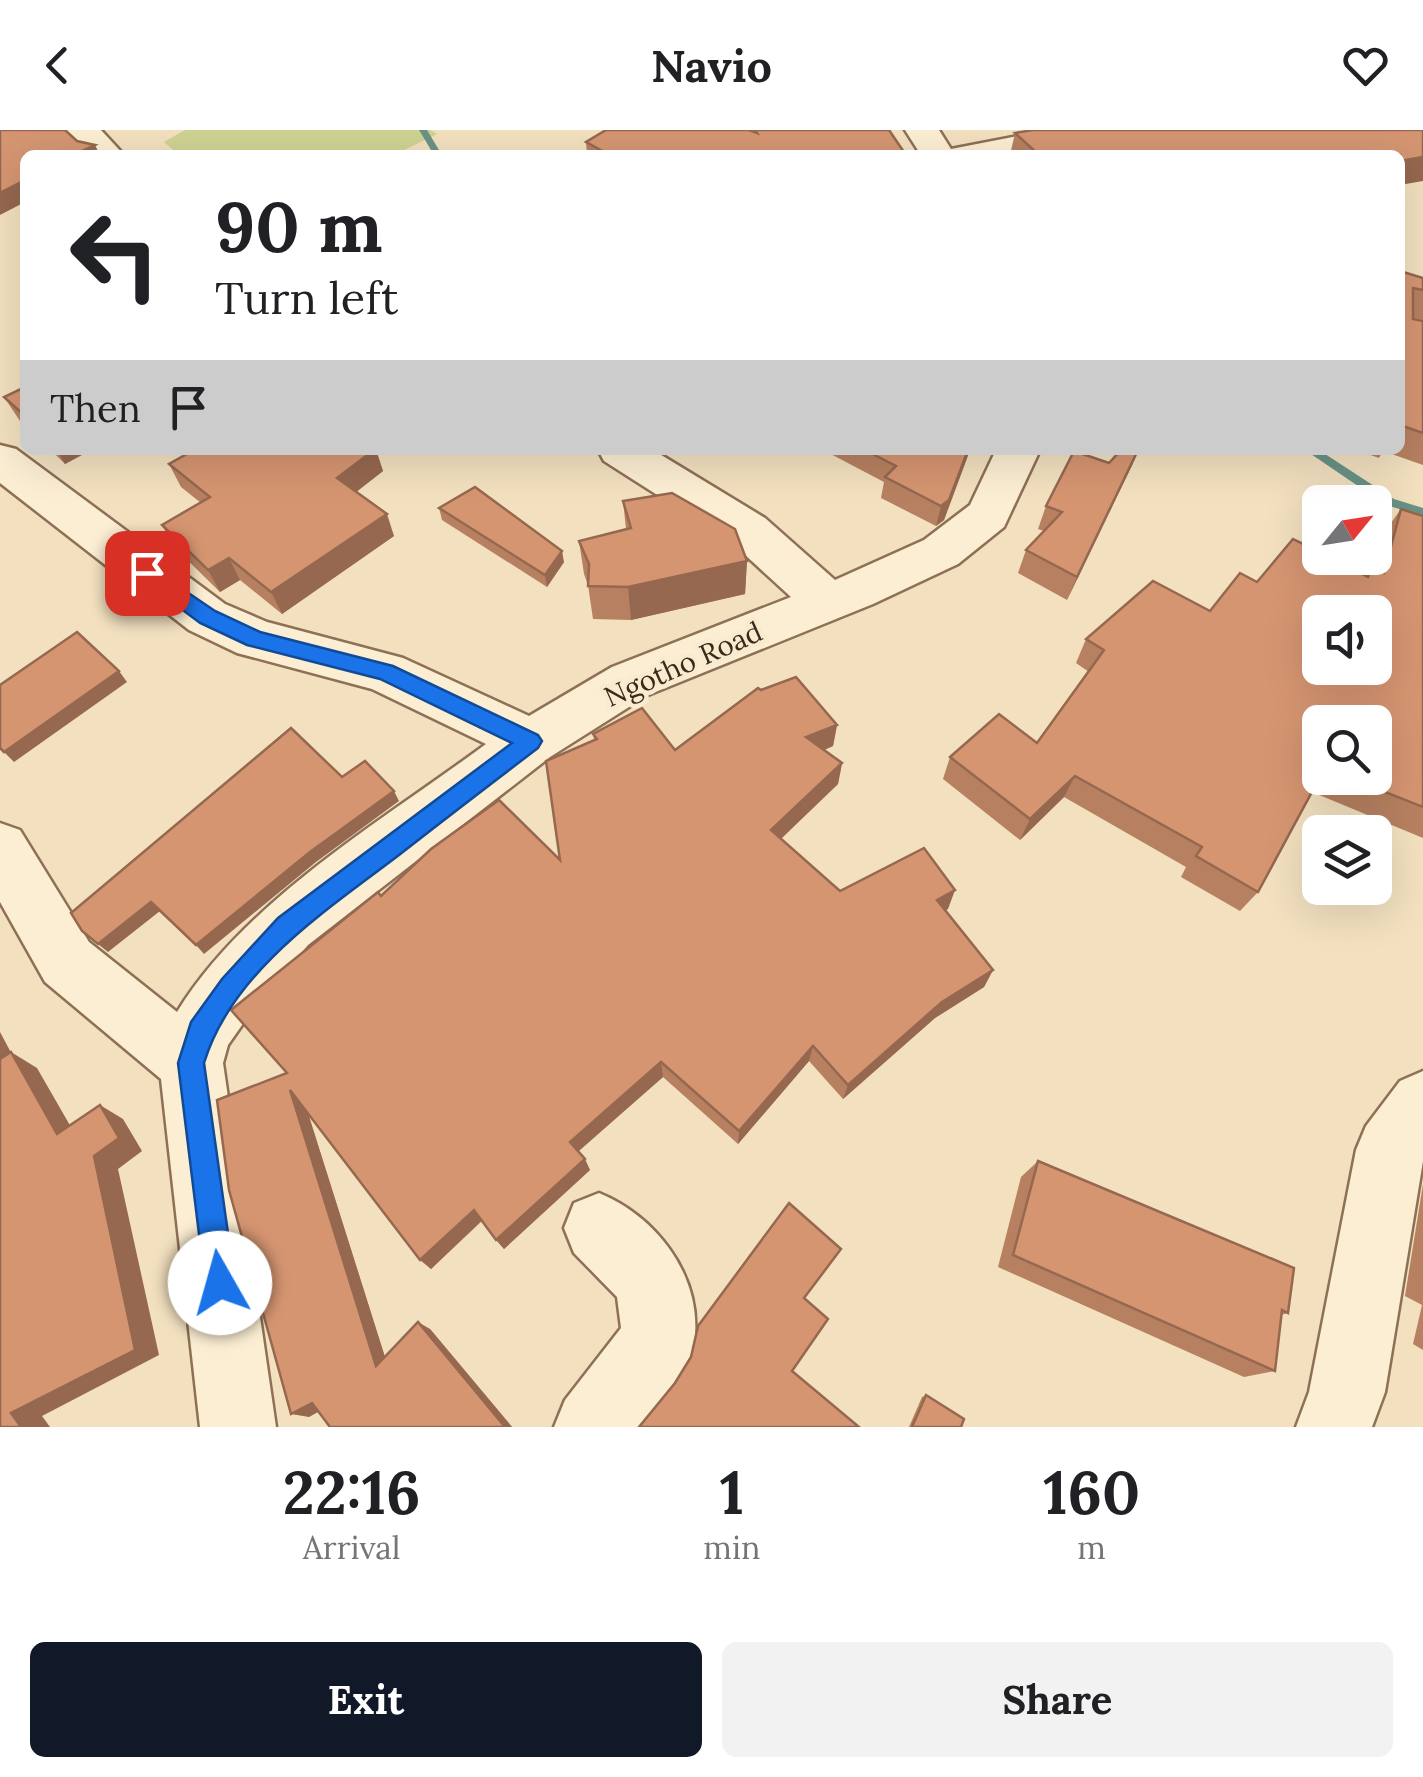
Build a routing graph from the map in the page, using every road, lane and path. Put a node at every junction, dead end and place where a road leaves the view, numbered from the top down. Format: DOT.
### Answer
graph roads {
  1 [pos="82,130"];
  2 [pos="1107,130"];
  3 [pos="102,150"];
  4 [pos="993,150"];
  5 [pos="628,455"];
  6 [pos="1016,455"];
  7 [pos="0,460"];
  8 [pos="828,602"];
  9 [pos="530,741"];
  10 [pos="0,848"];
  11 [pos="191,1063"];
  12 [pos="1423,1104"];
  13 [pos="599,1228"];
  14 [pos="238,1427"];
  15 [pos="592,1427"];
  16 [pos="1334,1427"];
  1 -- 3 [label="street"];
  2 -- 4 [label="street"];
  5 -- 8 [label="street"];
  6 -- 8 [label="street, Ngotho Road"];
  7 -- 9 [label="street"];
  8 -- 9 [label="street, Ngotho Road"];
  9 -- 11 [label="street, Ngotho Road"];
  10 -- 11 [label="street"];
  11 -- 14 [label="street"];
  12 -- 16 [label="street"];
  13 -- 15 [label="street"];
}
